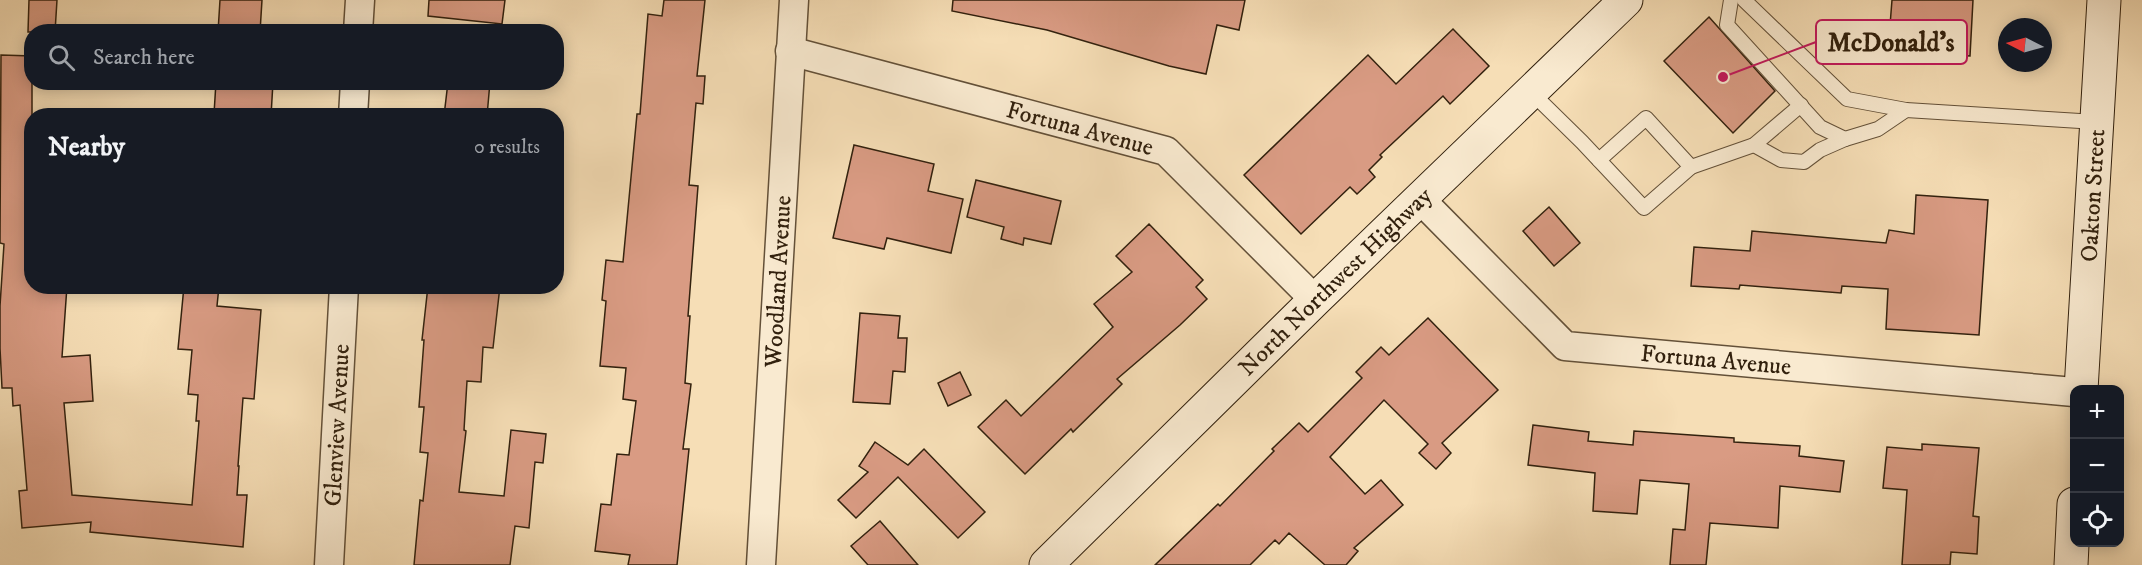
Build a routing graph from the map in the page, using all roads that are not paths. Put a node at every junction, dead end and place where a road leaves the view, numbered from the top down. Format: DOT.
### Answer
graph roads {
  1 [pos="360,0"];
  2 [pos="794,0"];
  3 [pos="1626,0"];
  4 [pos="1731,0"];
  5 [pos="1744,0"];
  6 [pos="2104,0"];
  7 [pos="358,24"];
  8 [pos="790,51"];
  9 [pos="355,90"];
  10 [pos="1531,92"];
  11 [pos="1801,105"];
  12 [pos="353,108"];
  13 [pos="1906,110"];
  14 [pos="2096,122"];
  15 [pos="1845,139"];
  16 [pos="1754,145"];
  17 [pos="1599,160"];
  18 [pos="1691,167"];
  19 [pos="1420,199"];
  20 [pos="344,294"];
  21 [pos="1315,300"];
  22 [pos="2080,385"];
  23 [pos="2070,392"];
  24 [pos="2072,547"];
  25 [pos="329,565"];
  26 [pos="761,565"];
  27 [pos="1046,565"];
  28 [pos="2071,565"];
  1 -- 7 [label="street"];
  2 -- 8 [label="street, Woodland Avenue"];
  3 -- 10 [label="main road, North Northwest Highway"];
  4 -- 11 [label="lane"];
  5 -- 13 [label="lane"];
  6 -- 14 [label="main road, Oakton Street"];
  8 -- 21 [label="street, Fortuna Avenue"];
  8 -- 26 [label="street, Woodland Avenue"];
  9 -- 12 [label="street"];
  10 -- 17 [label="lane"];
  10 -- 19 [label="main road, North Northwest Highway"];
  11 -- 15 [label="lane"];
  11 -- 16 [label="lane"];
  13 -- 14 [label="lane"];
  13 -- 15 [label="lane"];
  14 -- 22 [label="main road, Oakton Street"];
  15 -- 16 [label="lane"];
  16 -- 18 [label="lane"];
  17 -- 18 [label="lane"];
  17 -- 18 [label="lane"];
  19 -- 21 [label="main road, North Northwest Highway"];
  19 -- 23 [label="street, Fortuna Avenue"];
  20 -- 25 [label="street, Glenview Avenue"];
  21 -- 27 [label="main road, North Northwest Highway"];
  24 -- 28 [label="main road"];
}
